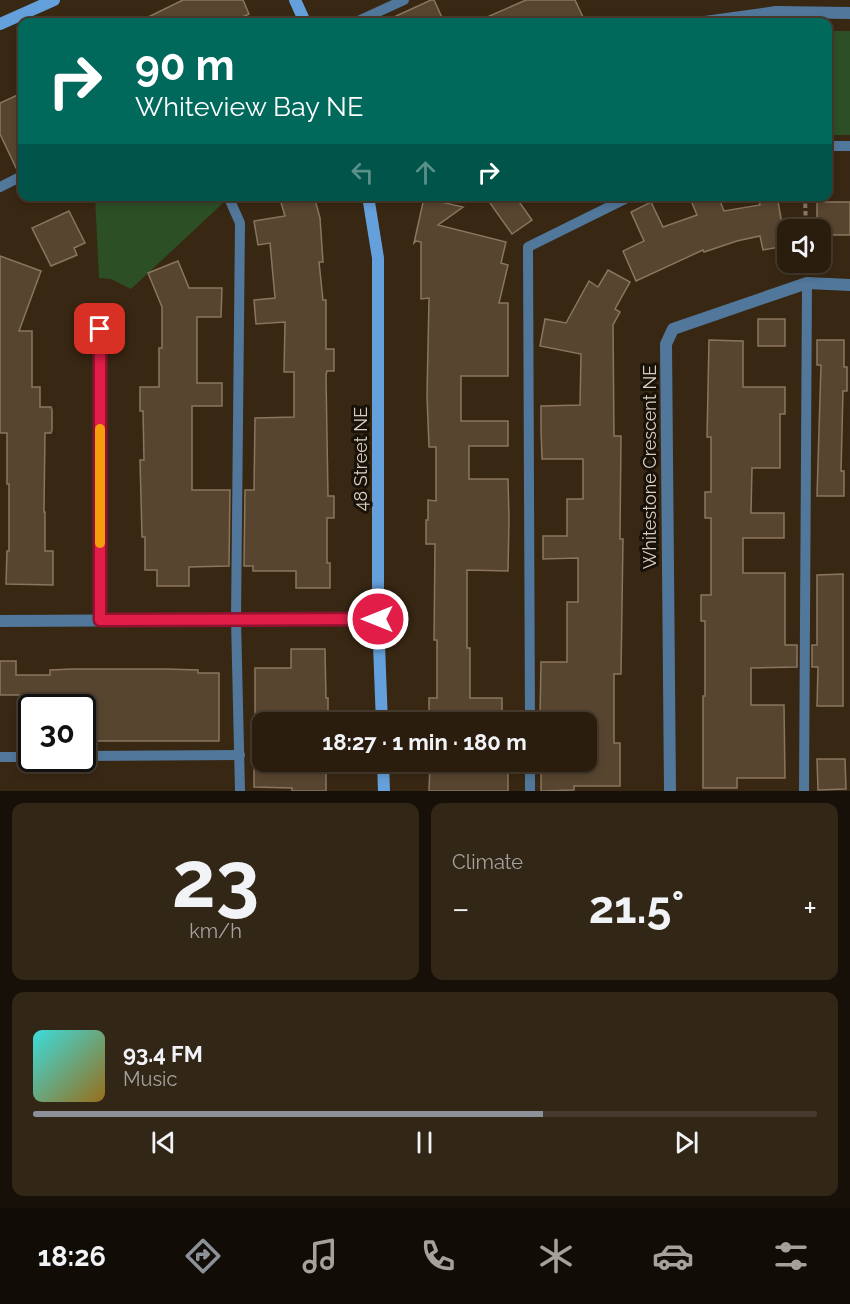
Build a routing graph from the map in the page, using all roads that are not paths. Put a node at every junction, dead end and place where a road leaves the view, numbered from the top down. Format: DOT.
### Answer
graph roads {
  1 [pos="54,0"];
  2 [pos="295,0"];
  3 [pos="404,0"];
  4 [pos="850,13"];
  5 [pos="303,18"];
  6 [pos="365,18"];
  7 [pos="733,18"];
  8 [pos="0,24"];
  9 [pos="832,146"];
  10 [pos="850,146"];
  11 [pos="18,178"];
  12 [pos="0,187"];
  13 [pos="230,201"];
  14 [pos="369,201"];
  15 [pos="621,201"];
  16 [pos="807,283"];
  17 [pos="850,285"];
  18 [pos="100,329"];
  19 [pos="378,619"];
  20 [pos="100,620"];
  21 [pos="236,620"];
  22 [pos="0,621"];
  23 [pos="382,712"];
  24 [pos="530,712"];
  25 [pos="240,754"];
  26 [pos="96,756"];
  27 [pos="0,757"];
  28 [pos="18,757"];
  29 [pos="383,772"];
  30 [pos="530,772"];
  31 [pos="240,791"];
  32 [pos="384,791"];
  33 [pos="530,791"];
  34 [pos="670,791"];
  35 [pos="804,791"];
  1 -- 8 [label="street"];
  2 -- 5 [label="street"];
  3 -- 6 [label="lane"];
  4 -- 7 [label="street"];
  9 -- 10 [label="lane"];
  11 -- 12 [label="lane"];
  13 -- 21 [label="lane"];
  14 -- 19 [label="street, 48 Street NE"];
  15 -- 24 [label="lane"];
  16 -- 17 [label="street, Whitestone Crescent NE"];
  16 -- 34 [label="street, Whitestone Crescent NE"];
  16 -- 35 [label="lane"];
  18 -- 20 [label="street"];
  19 -- 21 [label="street"];
  19 -- 23 [label="street, 48 Street NE"];
  20 -- 21 [label="street"];
  20 -- 22 [label="street"];
  21 -- 25 [label="lane"];
  25 -- 26 [label="lane"];
  25 -- 31 [label="lane"];
  27 -- 28 [label="lane"];
  29 -- 32 [label="street"];
  30 -- 33 [label="lane"];
}
